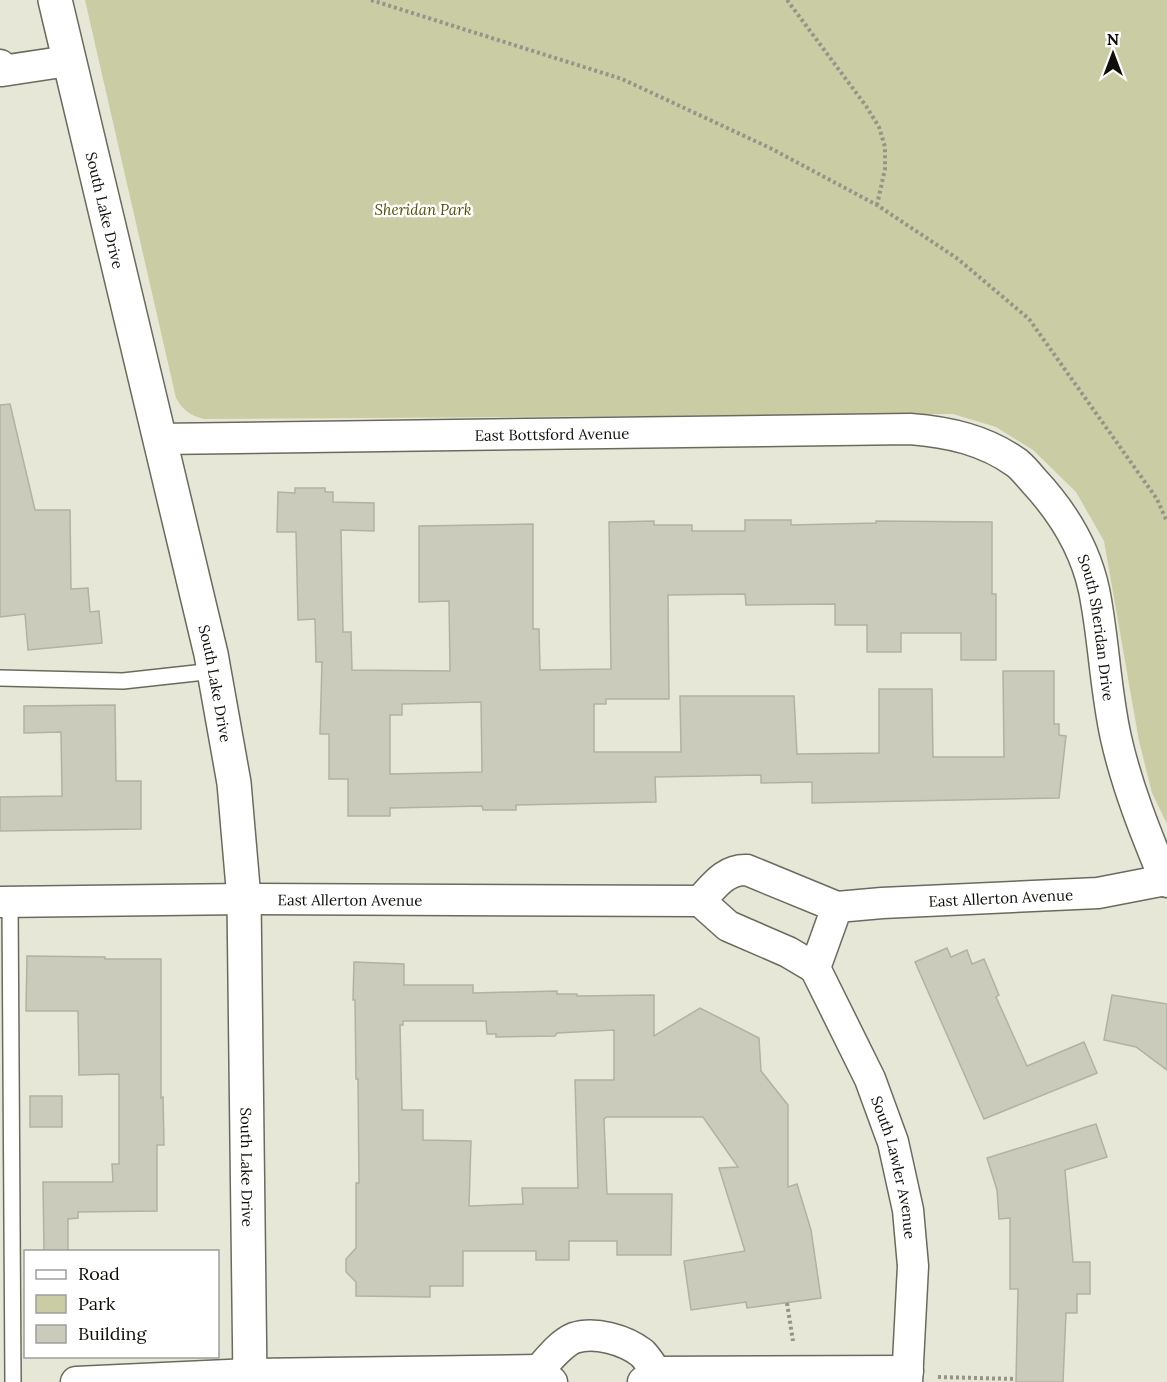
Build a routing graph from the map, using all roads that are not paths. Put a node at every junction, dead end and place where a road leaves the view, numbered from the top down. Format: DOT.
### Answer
graph roads {
  1 [pos="55,0"];
  2 [pos="68,62"];
  3 [pos="0,65"];
  4 [pos="945,432"];
  5 [pos="159,439"];
  6 [pos="214,671"];
  7 [pos="0,678"];
  8 [pos="1166,881"];
  9 [pos="244,899"];
  10 [pos="700,901"];
  11 [pos="5,902"];
  12 [pos="837,908"];
  13 [pos="815,968"];
  14 [pos="6,1141"];
  15 [pos="546,1376"];
  16 [pos="650,1377"];
  17 [pos="908,1377"];
  18 [pos="250,1378"];
  19 [pos="13,1382"];
  20 [pos="76,1382"];
  1 -- 2 [label="main road, South Lake Drive"];
  2 -- 3 [label="street"];
  2 -- 5 [label="main road, South Lake Drive"];
  4 -- 5 [label="street, East Bottsford Avenue"];
  4 -- 8 [label="street, South Sheridan Drive"];
  5 -- 6 [label="main road, South Lake Drive"];
  6 -- 7 [label="lane"];
  6 -- 9 [label="main road, South Lake Drive"];
  8 -- 12 [label="street, East Allerton Avenue"];
  9 -- 10 [label="street, East Allerton Avenue"];
  9 -- 11 [label="street, East Allerton Avenue"];
  9 -- 18 [label="main road, South Lake Drive"];
  10 -- 12 [label="street, East Allerton Avenue"];
  10 -- 13 [label="street"];
  11 -- 14 [label="lane"];
  12 -- 13 [label="street"];
  13 -- 17 [label="street, South Lawler Avenue"];
  14 -- 19 [label="lane"];
  15 -- 16 [label="street"];
  15 -- 18 [label="street"];
  16 -- 17 [label="street"];
  18 -- 20 [label="street"];
}
